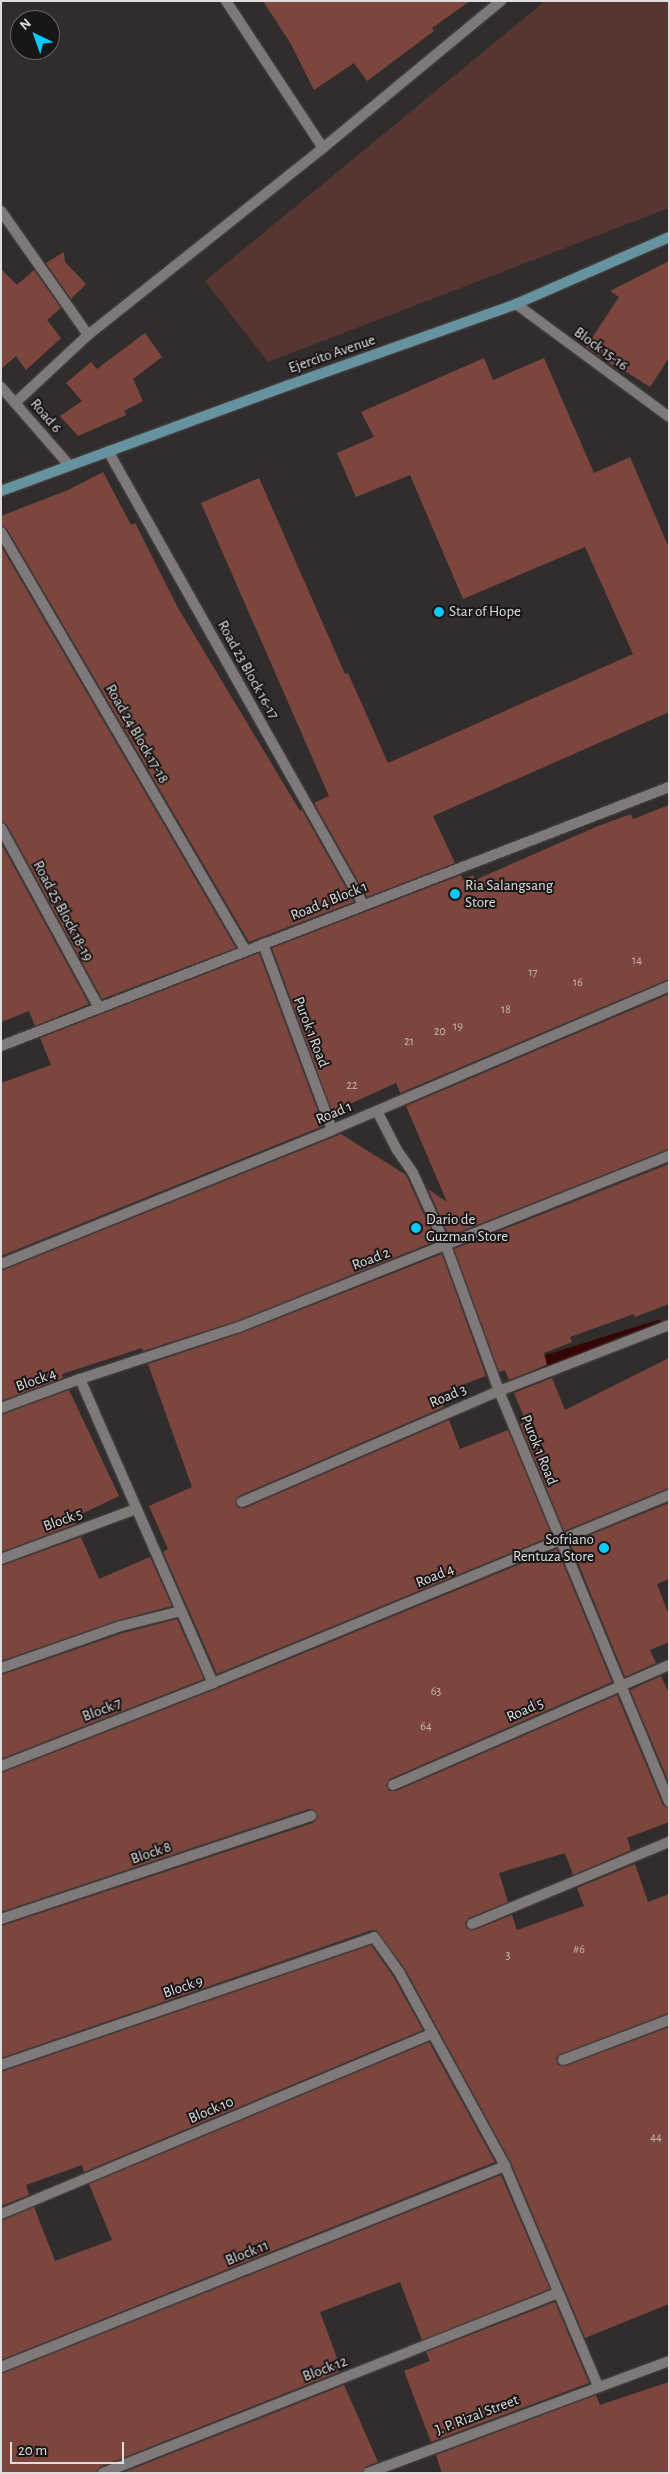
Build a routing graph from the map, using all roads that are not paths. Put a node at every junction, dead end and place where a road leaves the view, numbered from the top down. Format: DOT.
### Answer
graph roads {
  1 [pos="226,1"];
  2 [pos="501,1"];
  3 [pos="323,148"];
  4 [pos="1,210"];
  5 [pos="669,237"];
  6 [pos="516,304"];
  7 [pos="88,335"];
  8 [pos="1,387"];
  9 [pos="15,403"];
  10 [pos="669,417"];
  11 [pos="108,451"];
  12 [pos="69,465"];
  13 [pos="1,491"];
  14 [pos="1,532"];
  15 [pos="669,787"];
  16 [pos="1,828"];
  17 [pos="363,904"];
  18 [pos="263,944"];
  19 [pos="246,950"];
  20 [pos="669,986"];
  21 [pos="99,1008"];
  22 [pos="1,1046"];
  23 [pos="378,1111"];
  24 [pos="332,1130"];
  25 [pos="669,1156"];
  26 [pos="446,1246"];
  27 [pos="5,1263"];
  28 [pos="669,1325"];
  29 [pos="80,1379"];
  30 [pos="499,1391"];
  31 [pos="1,1408"];
  32 [pos="669,1495"];
  33 [pos="242,1502"];
  34 [pos="136,1509"];
  35 [pos="560,1541"];
  36 [pos="1,1559"];
  37 [pos="181,1611"];
  38 [pos="669,1665"];
  39 [pos="1,1668"];
  40 [pos="214,1683"];
  41 [pos="620,1685"];
  42 [pos="1,1766"];
  43 [pos="393,1785"];
  44 [pos="669,1802"];
  45 [pos="311,1816"];
  46 [pos="669,1842"];
  47 [pos="1,1920"];
  48 [pos="472,1924"];
  49 [pos="669,2020"];
  50 [pos="433,2033"];
  51 [pos="563,2060"];
  52 [pos="1,2065"];
  53 [pos="505,2166"];
  54 [pos="1,2214"];
  55 [pos="558,2293"];
  56 [pos="669,2361"];
  57 [pos="1,2368"];
  58 [pos="598,2386"];
  59 [pos="103,2473"];
  60 [pos="368,2473"];
  1 -- 3 [label="street"];
  2 -- 3 [label="street"];
  3 -- 7 [label="street"];
  4 -- 7 [label="street"];
  5 -- 6 [label="main road, Ejercito Avenue"];
  6 -- 10 [label="street, Block 15-16"];
  6 -- 11 [label="main road, Ejercito Avenue"];
  7 -- 9 [label="street"];
  8 -- 9 [label="street, Road 6"];
  9 -- 12 [label="street, Road 6"];
  11 -- 12 [label="main road, Ejercito Avenue"];
  11 -- 17 [label="street, Road 23 Block 16-17"];
  12 -- 13 [label="main road, Ejercito Avenue"];
  14 -- 19 [label="street, Road 24 Block 17-18"];
  15 -- 17 [label="street, Road 4 Block 1"];
  16 -- 21 [label="street, Road 25 Block 18-19"];
  17 -- 18 [label="street, Road 4 Block 1"];
  18 -- 19 [label="street, Road 4 Block 1"];
  18 -- 24 [label="street, Purok 1 Road"];
  19 -- 21 [label="street, Road 4 Block 1"];
  20 -- 23 [label="street, Road 1"];
  21 -- 22 [label="street, Road 4 Block 1"];
  23 -- 24 [label="street, Road 1"];
  23 -- 26 [label="street, Purok 1 Road"];
  24 -- 27 [label="street, Road 1"];
  25 -- 26 [label="street, Road 2"];
  26 -- 29 [label="street, Road 2"];
  26 -- 30 [label="street, Purok 1 Road"];
  28 -- 30 [label="street, Road 3"];
  29 -- 31 [label="street, Block 4"];
  29 -- 34 [label="street"];
  30 -- 33 [label="street, Road 3"];
  30 -- 35 [label="street, Purok 1 Road"];
  32 -- 35 [label="street, Road 4"];
  34 -- 36 [label="street, Block 5"];
  34 -- 37 [label="street"];
  35 -- 40 [label="street, Road 4"];
  35 -- 41 [label="street, Purok 1 Road"];
  37 -- 39 [label="street"];
  37 -- 40 [label="street"];
  38 -- 41 [label="street, Road 5"];
  40 -- 42 [label="street, Block 7"];
  41 -- 43 [label="street, Road 5"];
  41 -- 44 [label="street, Purok 1 Road"];
  45 -- 47 [label="street, Block 8"];
  46 -- 48 [label="street"];
  49 -- 51 [label="street"];
  50 -- 52 [label="street, Block 9"];
  50 -- 53 [label="street"];
  50 -- 54 [label="street, Block 10"];
  53 -- 55 [label="street"];
  53 -- 57 [label="street, Block 11"];
  55 -- 58 [label="street"];
  55 -- 59 [label="street, Block 12"];
  56 -- 58 [label="street, J. P. Rizal Street"];
  58 -- 60 [label="street, J. P. Rizal Street"];
}
